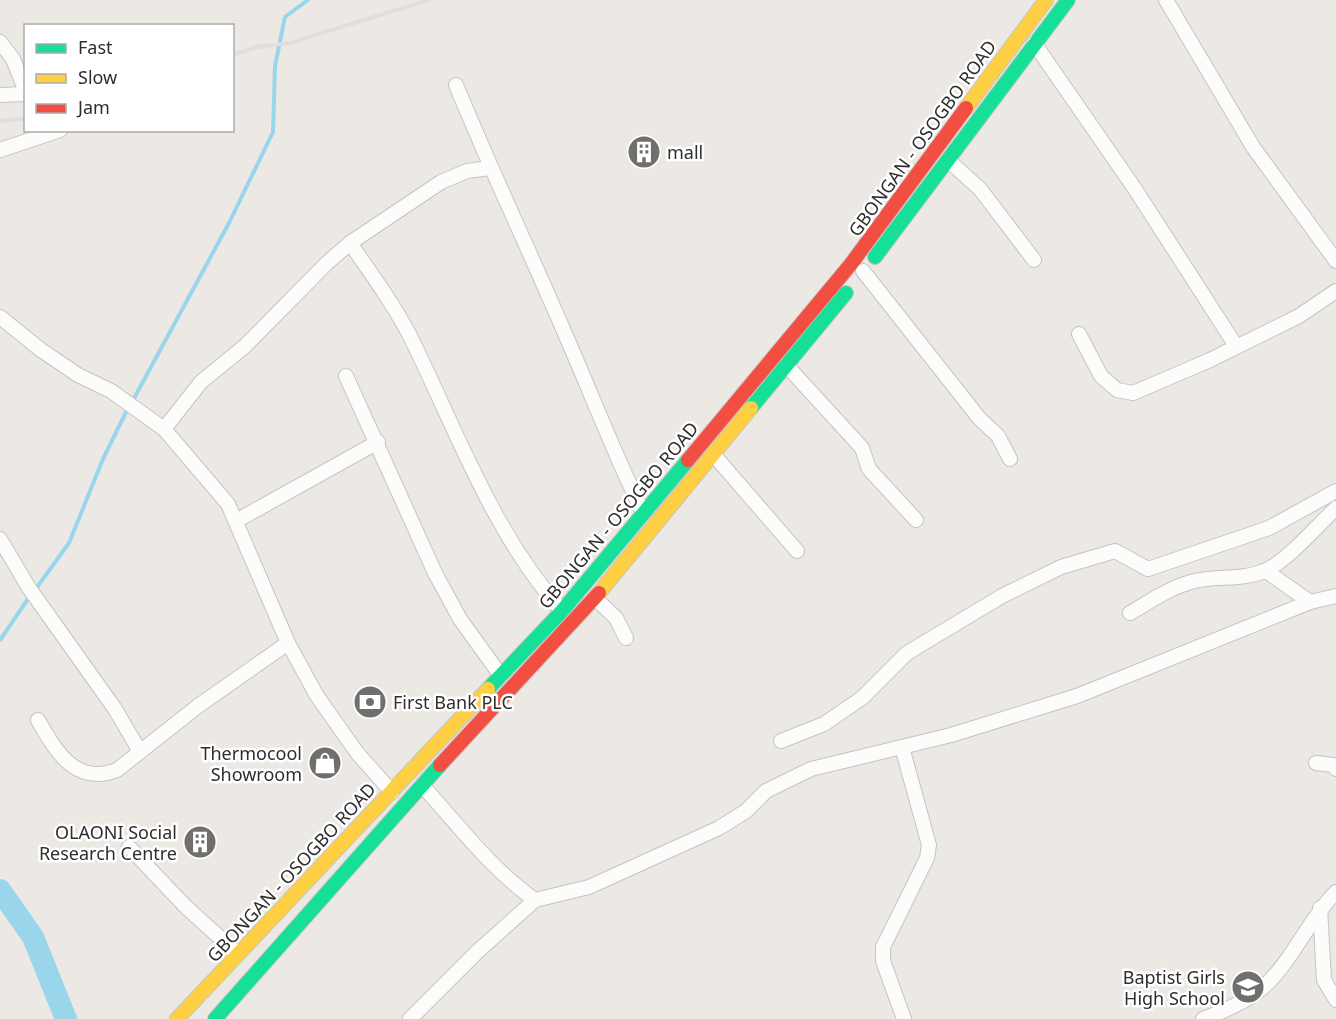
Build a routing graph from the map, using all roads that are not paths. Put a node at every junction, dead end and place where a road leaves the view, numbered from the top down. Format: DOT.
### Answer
graph roads {
  1 [pos="1046,0"];
  2 [pos="1068,0"];
  3 [pos="1166,0"];
  4 [pos="0,42"];
  5 [pos="1034,43"];
  6 [pos="456,85"];
  7 [pos="24,88"];
  8 [pos="24,93"];
  9 [pos="0,95"];
  10 [pos="34,134"];
  11 [pos="0,150"];
  12 [pos="949,160"];
  13 [pos="490,168"];
  14 [pos="351,243"];
  15 [pos="1035,260"];
  16 [pos="1336,261"];
  17 [pos="863,272"];
  18 [pos="1336,291"];
  19 [pos="0,319"];
  20 [pos="1079,334"];
  21 [pos="1236,346"];
  22 [pos="787,366"];
  23 [pos="346,376"];
  24 [pos="164,429"];
  25 [pos="378,442"];
  26 [pos="713,454"];
  27 [pos="1010,459"];
  28 [pos="1336,491"];
  29 [pos="1336,508"];
  30 [pos="643,512"];
  31 [pos="916,520"];
  32 [pos="236,521"];
  33 [pos="0,539"];
  34 [pos="797,551"];
  35 [pos="4,559"];
  36 [pos="1266,571"];
  37 [pos="1336,596"];
  38 [pos="595,598"];
  39 [pos="1310,602"];
  40 [pos="562,611"];
  41 [pos="1130,613"];
  42 [pos="626,638"];
  43 [pos="536,640"];
  44 [pos="288,643"];
  45 [pos="547,651"];
  46 [pos="501,676"];
  47 [pos="38,720"];
  48 [pos="781,741"];
  49 [pos="902,747"];
  50 [pos="139,750"];
  51 [pos="1316,763"];
  52 [pos="1336,769"];
  53 [pos="423,785"];
  54 [pos="392,792"];
  55 [pos="129,847"];
  56 [pos="1336,892"];
  57 [pos="535,900"];
  58 [pos="1320,908"];
  59 [pos="238,954"];
  60 [pos="1336,1000"];
  61 [pos="178,1018"];
  62 [pos="215,1019"];
  63 [pos="410,1019"];
  64 [pos="904,1019"];
  65 [pos="1203,1019"];
  1 -- 30 [label="main road, GBONGAN - OSOGBO ROAD"];
  2 -- 5 [label="main road, GBONGAN - OSOGBO ROAD"];
  3 -- 16 [label="street"];
  4 -- 7 [label="street"];
  5 -- 12 [label="main road, GBONGAN - OSOGBO ROAD"];
  5 -- 21 [label="street"];
  6 -- 13 [label="street"];
  8 -- 9 [label="street"];
  10 -- 11 [label="street"];
  12 -- 15 [label="street"];
  12 -- 17 [label="main road, GBONGAN - OSOGBO ROAD"];
  13 -- 14 [label="street"];
  13 -- 30 [label="street"];
  14 -- 24 [label="street"];
  14 -- 40 [label="street"];
  17 -- 22 [label="main road, GBONGAN - OSOGBO ROAD"];
  17 -- 27 [label="street"];
  18 -- 21 [label="street"];
  19 -- 24 [label="street"];
  20 -- 21 [label="street"];
  22 -- 26 [label="main road, GBONGAN - OSOGBO ROAD"];
  22 -- 31 [label="street"];
  23 -- 25 [label="street"];
  24 -- 32 [label="street"];
  25 -- 32 [label="street"];
  25 -- 46 [label="street"];
  26 -- 34 [label="street"];
  26 -- 38 [label="main road, GBONGAN - OSOGBO ROAD"];
  28 -- 48 [label="street"];
  29 -- 36 [label="street"];
  30 -- 40 [label="main road, GBONGAN - OSOGBO ROAD"];
  32 -- 44 [label="street"];
  33 -- 35 [label="street"];
  35 -- 50 [label="street"];
  36 -- 39 [label="street"];
  36 -- 41 [label="street"];
  37 -- 39 [label="street"];
  38 -- 42 [label="street"];
  38 -- 45 [label="main road, GBONGAN - OSOGBO ROAD"];
  39 -- 49 [label="street"];
  40 -- 43 [label="main road, GBONGAN - OSOGBO ROAD"];
  43 -- 45 [label="main road"];
  43 -- 46 [label="main road, GBONGAN - OSOGBO ROAD"];
  44 -- 50 [label="street"];
  44 -- 54 [label="street"];
  45 -- 53 [label="main road, GBONGAN - OSOGBO ROAD"];
  46 -- 54 [label="main road, GBONGAN - OSOGBO ROAD"];
  47 -- 50 [label="street"];
  49 -- 57 [label="street"];
  49 -- 64 [label="street"];
  51 -- 52 [label="street"];
  53 -- 57 [label="street"];
  53 -- 62 [label="main road, GBONGAN - OSOGBO ROAD"];
  54 -- 59 [label="main road, GBONGAN - OSOGBO ROAD"];
  55 -- 59 [label="street"];
  56 -- 58 [label="street"];
  57 -- 63 [label="street"];
  58 -- 60 [label="street"];
  58 -- 65 [label="street"];
  59 -- 61 [label="main road, GBONGAN - OSOGBO ROAD"];
}
